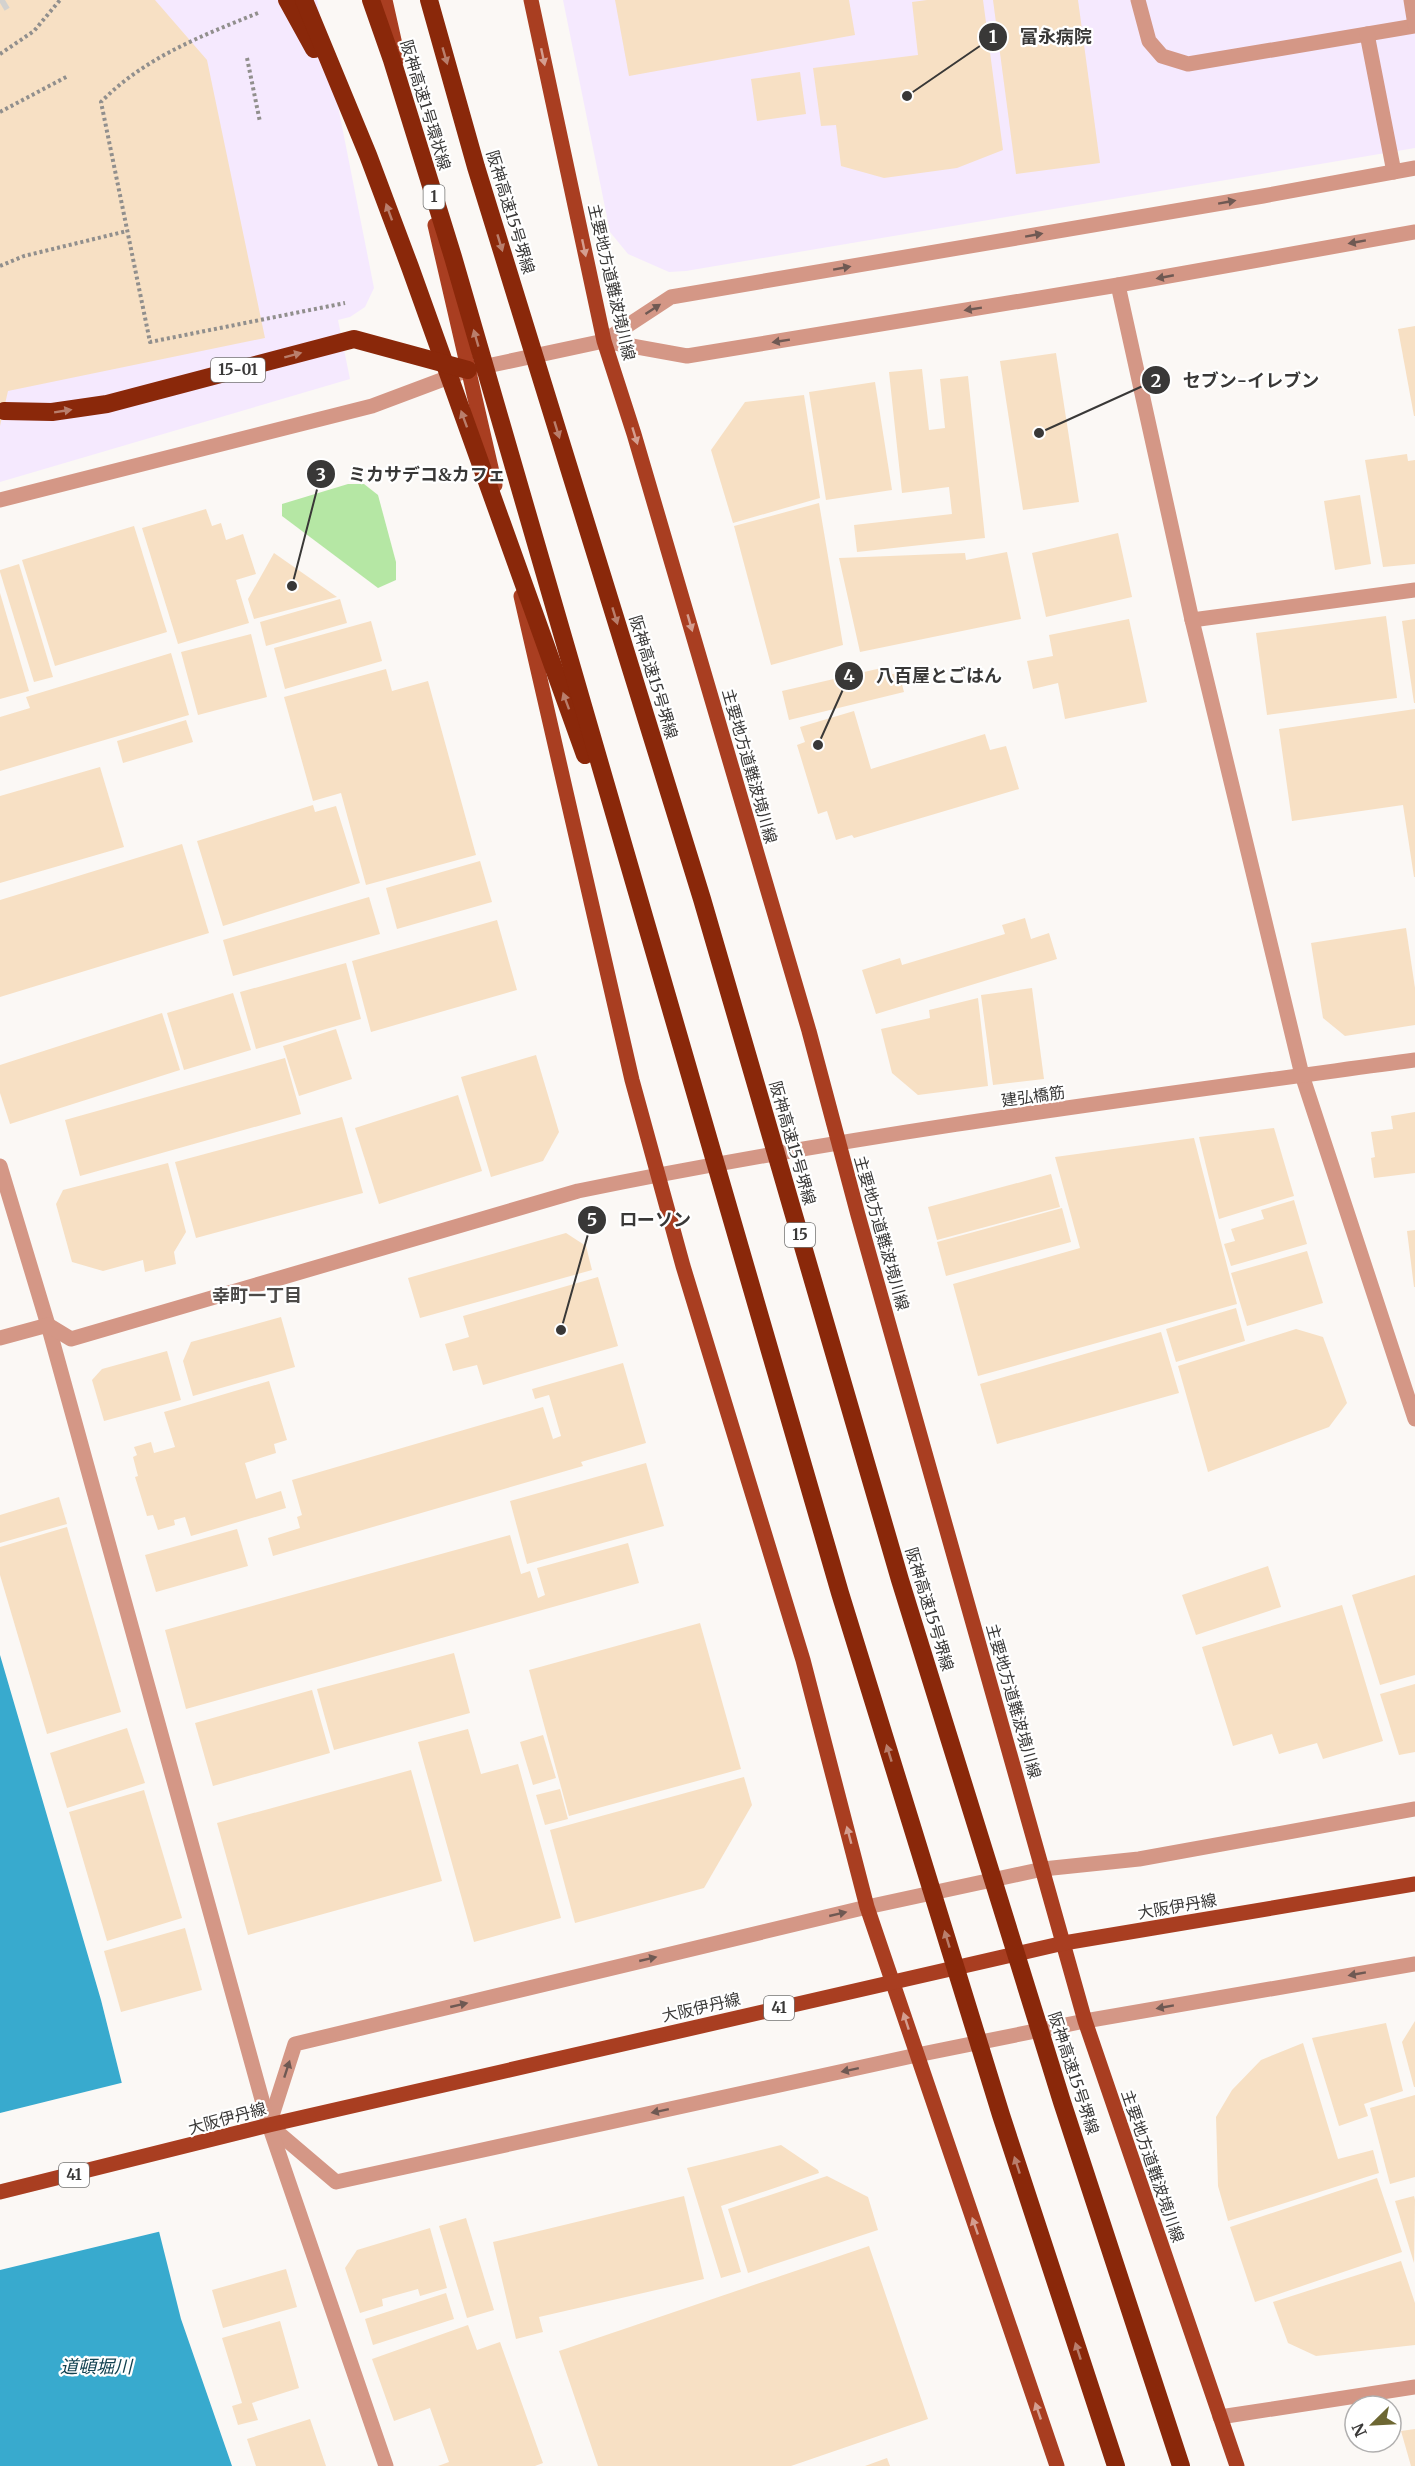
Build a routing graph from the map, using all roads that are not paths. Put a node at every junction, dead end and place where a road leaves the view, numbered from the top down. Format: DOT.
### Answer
graph roads {
  1 [pos="287,0"];
  2 [pos="304,0"];
  3 [pos="371,0"];
  4 [pos="385,0"];
  5 [pos="429,0"];
  6 [pos="531,0"];
  7 [pos="1138,0"];
  8 [pos="1411,0"];
  9 [pos="1415,26"];
  10 [pos="1367,34"];
  11 [pos="368,155"];
  12 [pos="1415,168"];
  13 [pos="1394,172"];
  14 [pos="1415,232"];
  15 [pos="1118,285"];
  16 [pos="604,341"];
  17 [pos="468,370"];
  18 [pos="4,411"];
  19 [pos="0,500"];
  20 [pos="1415,590"];
  21 [pos="1192,620"];
  22 [pos="642,914"];
  23 [pos="1415,1060"];
  24 [pos="1302,1075"];
  25 [pos="838,1143"];
  26 [pos="0,1166"];
  27 [pos="657,1175"];
  28 [pos="48,1325"];
  29 [pos="0,1338"];
  30 [pos="1415,1419"];
  31 [pos="1415,1809"];
  32 [pos="1043,1869"];
  33 [pos="1415,1884"];
  34 [pos="867,1907"];
  35 [pos="1064,1943"];
  36 [pos="1415,1964"];
  37 [pos="893,1981"];
  38 [pos="1085,2021"];
  39 [pos="917,2055"];
  40 [pos="269,2125"];
  41 [pos="0,2192"];
  42 [pos="1415,2387"];
  43 [pos="1220,2417"];
  44 [pos="386,2466"];
  45 [pos="1057,2466"];
  46 [pos="1116,2466"];
  47 [pos="1181,2466"];
  48 [pos="1236,2466"];
  1 -- 11 [label="highway"];
  2 -- 11 [label="highway"];
  22 -- 3 [label="highway, 阪神高速1号環状線 / 1, one-way"];
  4 -- 17 [label="main road"];
  5 -- 47 [label="highway, 阪神高速15号堺線 / 15, one-way"];
  6 -- 16 [label="main road, 主要地方道難波境川線, one-way"];
  7 -- 10 [label="street"];
  8 -- 9 [label="street"];
  9 -- 10 [label="street"];
  10 -- 13 [label="street"];
  22 -- 11 [label="highway, one-way"];
  12 -- 13 [label="street"];
  16 -- 13 [label="street, one-way"];
  14 -- 15 [label="street, one-way"];
  15 -- 16 [label="street, one-way"];
  15 -- 21 [label="street"];
  16 -- 17 [label="street"];
  16 -- 25 [label="main road, 主要地方道難波境川線, one-way"];
  18 -- 17 [label="highway, 15-01, one-way"];
  17 -- 19 [label="street"];
  17 -- 27 [label="main road"];
  20 -- 21 [label="street"];
  21 -- 24 [label="street"];
  46 -- 22 [label="highway, one-way"];
  23 -- 24 [label="street, 建弘橋筋"];
  24 -- 25 [label="street, 建弘橋筋"];
  24 -- 30 [label="street"];
  25 -- 27 [label="street, 建弘橋筋"];
  25 -- 32 [label="main road, 主要地方道難波境川線"];
  26 -- 28 [label="street"];
  27 -- 28 [label="street, 建弘橋筋"];
  34 -- 27 [label="main road, one-way"];
  28 -- 29 [label="street"];
  28 -- 40 [label="street"];
  31 -- 32 [label="street"];
  32 -- 34 [label="street"];
  32 -- 35 [label="main road, 主要地方道難波境川線"];
  33 -- 35 [label="main road, 大阪伊丹線 / 41"];
  34 -- 37 [label="main road"];
  40 -- 34 [label="street, one-way"];
  35 -- 37 [label="main road, 大阪伊丹線 / 41"];
  35 -- 38 [label="main road, 主要地方道難波境川線"];
  36 -- 38 [label="street, one-way"];
  39 -- 37 [label="main road, one-way"];
  37 -- 40 [label="main road, 大阪伊丹線 / 41"];
  38 -- 39 [label="street"];
  38 -- 43 [label="main road, 主要地方道難波境川線"];
  39 -- 40 [label="street, one-way"];
  45 -- 39 [label="main road, one-way"];
  40 -- 41 [label="main road, 大阪伊丹線 / 41"];
  40 -- 44 [label="street"];
  42 -- 43 [label="street"];
  43 -- 48 [label="main road, 主要地方道難波境川線"];
}
